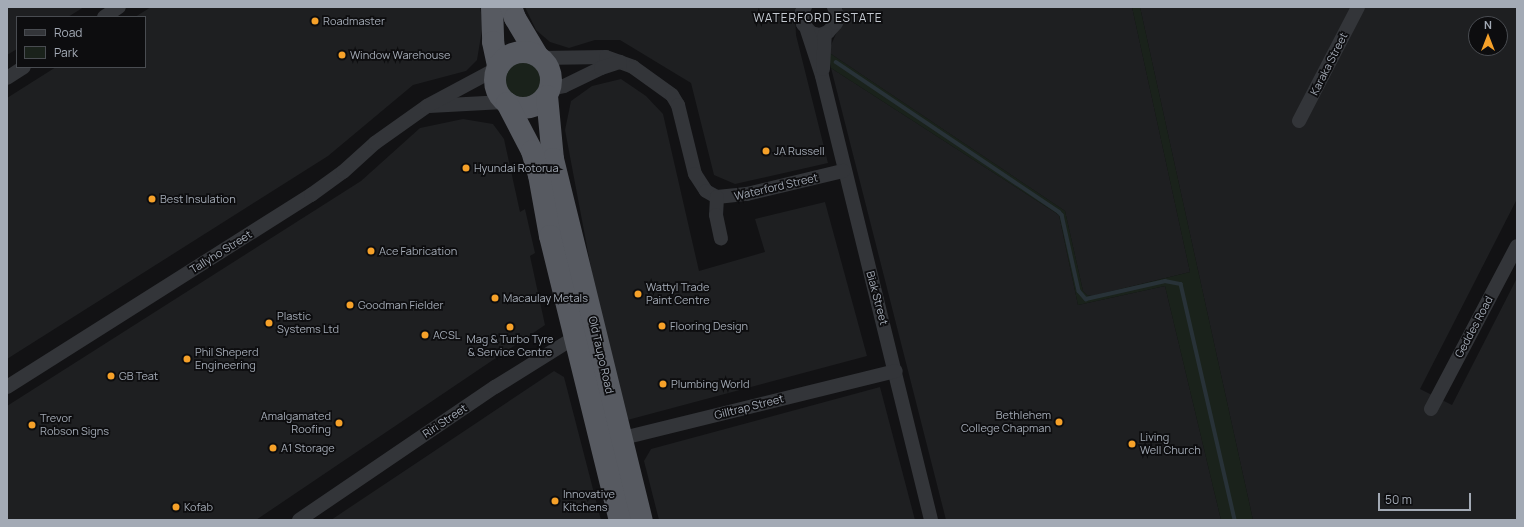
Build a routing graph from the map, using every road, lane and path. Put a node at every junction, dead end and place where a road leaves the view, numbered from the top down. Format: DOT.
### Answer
graph roads {
  1 [pos="120,7"];
  2 [pos="492,7"];
  3 [pos="511,7"];
  4 [pos="805,7"];
  5 [pos="834,7"];
  6 [pos="1358,7"];
  7 [pos="106,16"];
  8 [pos="807,30"];
  9 [pos="825,34"];
  10 [pos="539,56"];
  11 [pos="620,62"];
  12 [pos="497,67"];
  13 [pos="22,68"];
  14 [pos="822,76"];
  15 [pos="7,78"];
  16 [pos="548,92"];
  17 [pos="506,102"];
  18 [pos="427,106"];
  19 [pos="1300,121"];
  20 [pos="843,171"];
  21 [pos="718,197"];
  22 [pos="721,238"];
  23 [pos="1517,246"];
  24 [pos="594,327"];
  25 [pos="574,337"];
  26 [pos="896,371"];
  27 [pos="7,387"];
  28 [pos="1431,409"];
  29 [pos="611,441"];
  30 [pos="299,520"];
  31 [pos="620,520"];
  32 [pos="642,520"];
  33 [pos="930,520"];
  1 -- 7 [label="street"];
  2 -- 12 [label="highway"];
  3 -- 10 [label="highway"];
  4 -- 8 [label="street, Biak Street"];
  5 -- 9 [label="street"];
  6 -- 19 [label="street, Karaka Street"];
  8 -- 9 [label="street"];
  8 -- 14 [label="street, Biak Street"];
  9 -- 14 [label="street, Biak Street"];
  10 -- 11 [label="street, Waterford Street"];
  10 -- 12 [label="highway"];
  10 -- 16 [label="highway"];
  11 -- 16 [label="street"];
  11 -- 21 [label="street, Waterford Street"];
  12 -- 17 [label="highway"];
  12 -- 18 [label="street, Tallyho Street"];
  13 -- 15 [label="street"];
  14 -- 20 [label="street, Biak Street"];
  16 -- 17 [label="highway"];
  16 -- 24 [label="highway, Old Taupo Road"];
  17 -- 18 [label="street"];
  17 -- 25 [label="highway, Old Taupo Road"];
  18 -- 27 [label="street, Tallyho Street"];
  20 -- 21 [label="street, Waterford Street"];
  20 -- 26 [label="street, Biak Street"];
  21 -- 22 [label="street"];
  23 -- 28 [label="street, Geddes Road"];
  24 -- 25 [label="street, Riri Street"];
  24 -- 29 [label="highway, Old Taupo Road"];
  25 -- 29 [label="highway, Old Taupo Road"];
  25 -- 30 [label="street, Riri Street"];
  26 -- 29 [label="street, Gilltrap Street"];
  26 -- 33 [label="street, Biak Street"];
  29 -- 31 [label="highway, Old Taupo Road"];
  29 -- 32 [label="highway, Old Taupo Road"];
}
